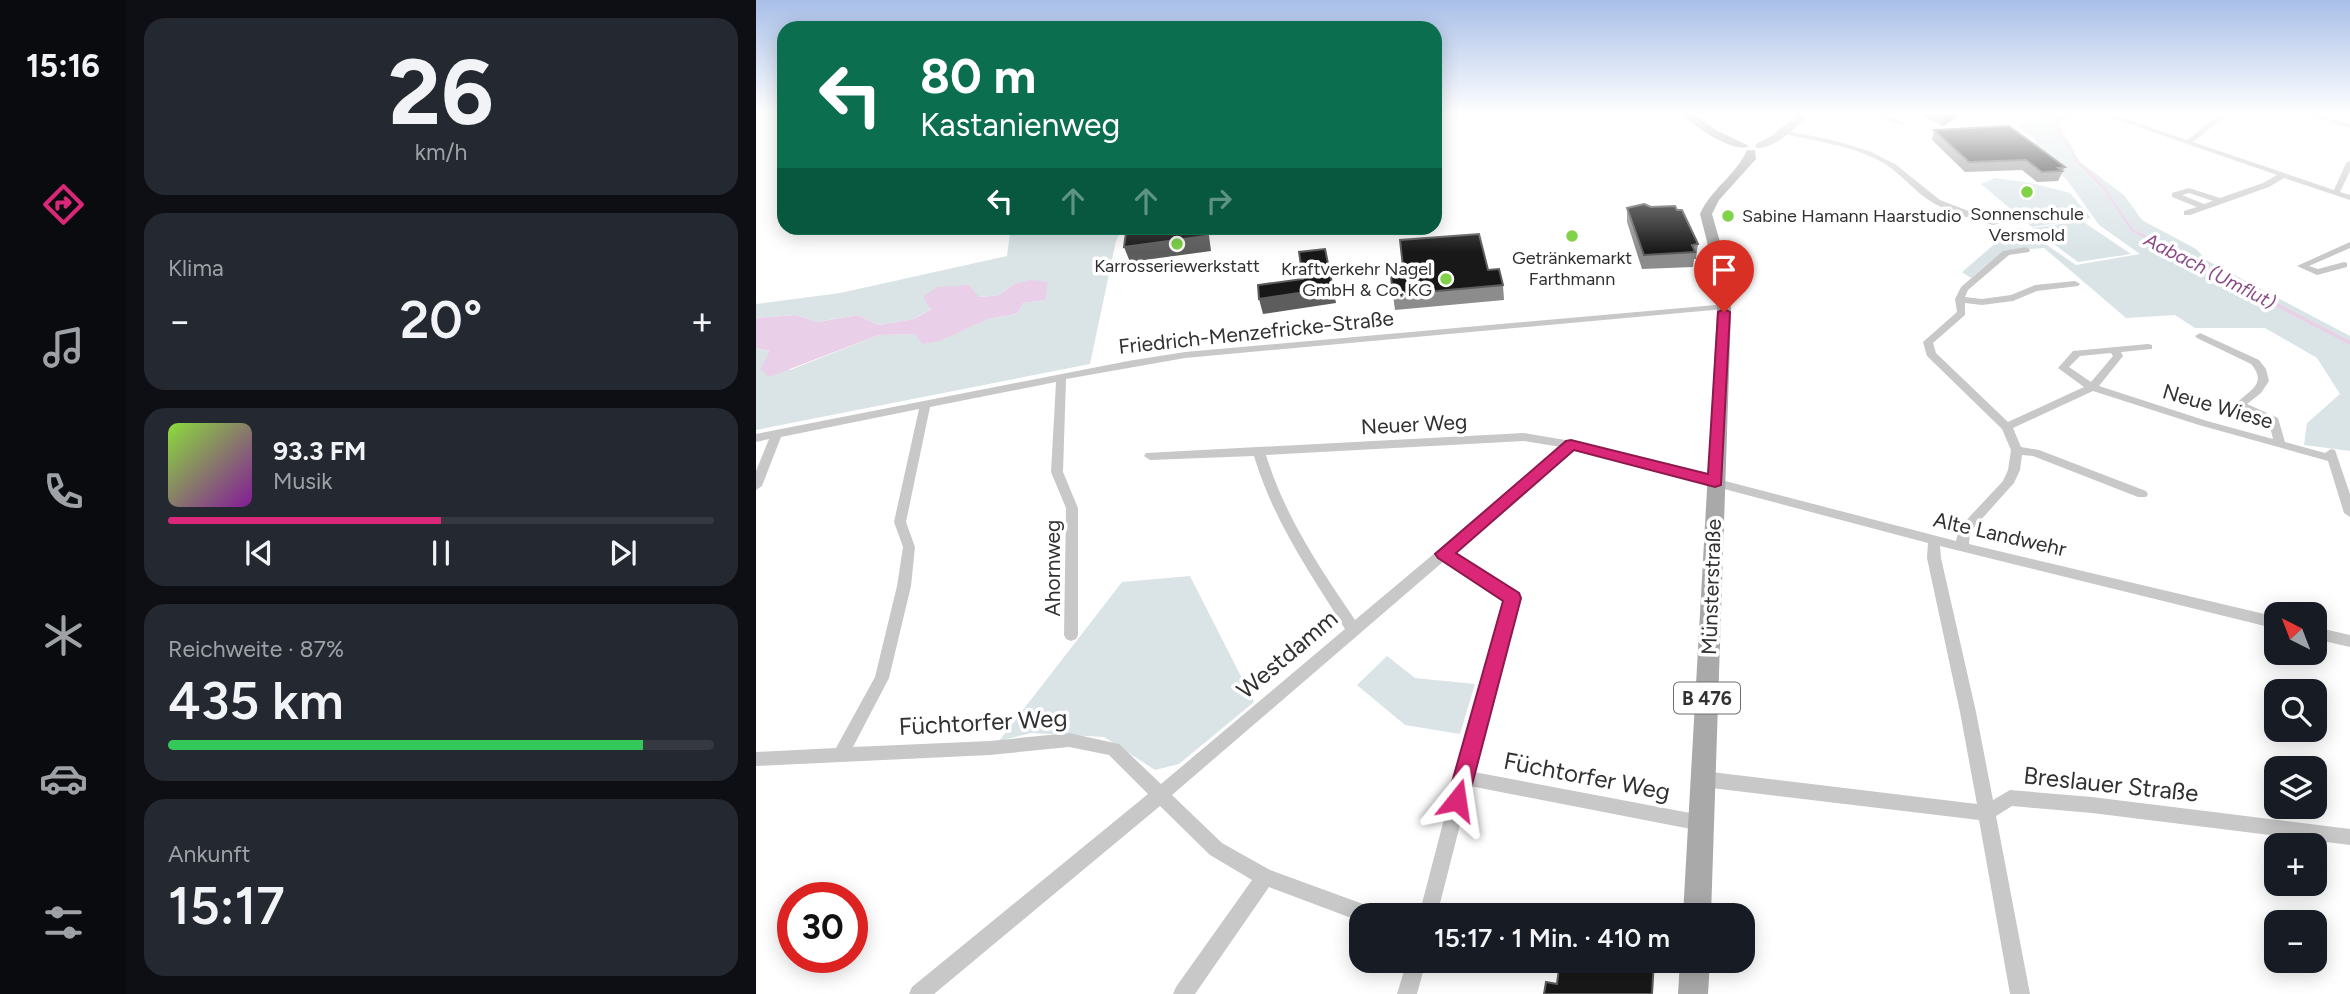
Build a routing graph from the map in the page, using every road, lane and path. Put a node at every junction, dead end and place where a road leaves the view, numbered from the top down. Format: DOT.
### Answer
graph roads {
  1 [pos="1750,159"];
  2 [pos="1882,159"];
  3 [pos="2237,159"];
  4 [pos="2350,163"];
  5 [pos="2283,175"];
  6 [pos="2336,192"];
  7 [pos="2350,198"];
  8 [pos="2220,201"];
  9 [pos="2204,207"];
  10 [pos="2187,214"];
  11 [pos="1996,223"];
  12 [pos="2350,246"];
  13 [pos="2026,250"];
  14 [pos="2326,256"];
  15 [pos="2347,267"];
  16 [pos="2075,284"];
  17 [pos="1960,299"];
  18 [pos="1724,306"];
  19 [pos="2200,336"];
  20 [pos="2148,347"];
  21 [pos="2114,350"];
  22 [pos="1061,378"];
  23 [pos="2092,387"];
  24 [pos="925,406"];
  25 [pos="2007,427"];
  26 [pos="776,435"];
  27 [pos="756,439"];
  28 [pos="1571,444"];
  29 [pos="2280,444"];
  30 [pos="2017,450"];
  31 [pos="1259,452"];
  32 [pos="2331,454"];
  33 [pos="1150,456"];
  34 [pos="1715,481"];
  35 [pos="756,486"];
  36 [pos="2142,494"];
  37 [pos="2350,513"];
  38 [pos="1934,540"];
  39 [pos="1962,547"];
  40 [pos="1444,554"];
  41 [pos="2264,620"];
  42 [pos="1354,629"];
  43 [pos="1071,635"];
  44 [pos="2328,636"];
  45 [pos="2350,641"];
  46 [pos="841,754"];
  47 [pos="756,759"];
  48 [pos="1463,777"];
  49 [pos="1703,779"];
  50 [pos="1160,795"];
  51 [pos="1986,813"];
  52 [pos="1701,823"];
  53 [pos="2350,837"];
  54 [pos="1265,877"];
  55 [pos="1431,903"];
  56 [pos="1697,903"];
  57 [pos="1349,908"];
  58 [pos="1413,973"];
  59 [pos="1694,973"];
  60 [pos="919,994"];
  61 [pos="1183,994"];
  62 [pos="1407,994"];
  63 [pos="1693,994"];
  64 [pos="2020,994"];
  1 -- 18 [label="main road, Münsterstraße / B 476"];
  2 -- 11 [label="street"];
  3 -- 5 [label="street"];
  4 -- 6 [label="street"];
  5 -- 6 [label="street"];
  5 -- 8 [label="street"];
  6 -- 7 [label="street"];
  8 -- 9 [label="street"];
  8 -- 9 [label="street"];
  9 -- 10 [label="street"];
  12 -- 14 [label="street"];
  13 -- 17 [label="street"];
  14 -- 15 [label="street"];
  14 -- 15 [label="street"];
  16 -- 17 [label="street"];
  17 -- 25 [label="street"];
  18 -- 22 [label="street, Friedrich-Menzefricke-Straße"];
  18 -- 34 [label="main road, Münsterstraße / B 476"];
  19 -- 29 [label="street"];
  20 -- 21 [label="street, Neue Wiese"];
  21 -- 23 [label="street"];
  21 -- 23 [label="street, Neue Wiese"];
  22 -- 24 [label="street, Friedrich-Menzefricke-Straße"];
  22 -- 43 [label="street, Ahornweg"];
  23 -- 25 [label="street"];
  23 -- 29 [label="street, Neue Wiese"];
  24 -- 26 [label="street, Friedrich-Menzefricke-Straße"];
  24 -- 46 [label="street"];
  25 -- 30 [label="street"];
  26 -- 27 [label="street, Friedrich-Menzefricke-Straße"];
  26 -- 35 [label="street"];
  28 -- 31 [label="street, Neuer Weg"];
  28 -- 34 [label="street"];
  28 -- 40 [label="street, Westdamm"];
  29 -- 32 [label="street, Neue Wiese"];
  30 -- 36 [label="street"];
  30 -- 39 [label="street"];
  31 -- 33 [label="street, Neuer Weg"];
  31 -- 42 [label="street"];
  32 -- 37 [label="street"];
  34 -- 38 [label="street, Alte Landwehr"];
  34 -- 49 [label="main road, Münsterstraße / B 476"];
  38 -- 39 [label="street, Alte Landwehr"];
  38 -- 51 [label="street"];
  39 -- 41 [label="street, Alte Landwehr"];
  40 -- 42 [label="street, Westdamm"];
  40 -- 48 [label="street"];
  42 -- 50 [label="street, Westdamm"];
  44 -- 45 [label="street"];
  46 -- 47 [label="street, Füchtorfer Weg"];
  46 -- 50 [label="street, Füchtorfer Weg"];
  48 -- 52 [label="street, Füchtorfer Weg"];
  48 -- 55 [label="street"];
  49 -- 51 [label="street"];
  49 -- 52 [label="main road, Münsterstraße / B 476"];
  50 -- 54 [label="street, Füchtorfer Weg"];
  50 -- 60 [label="street, Westdamm"];
  51 -- 53 [label="street, Breslauer Straße"];
  51 -- 64 [label="street"];
  52 -- 56 [label="main road, Münsterstraße / B 476"];
  54 -- 57 [label="street, Füchtorfer Weg"];
  54 -- 61 [label="street"];
  58 -- 62 [label="street"];
  59 -- 63 [label="main road"];
}
